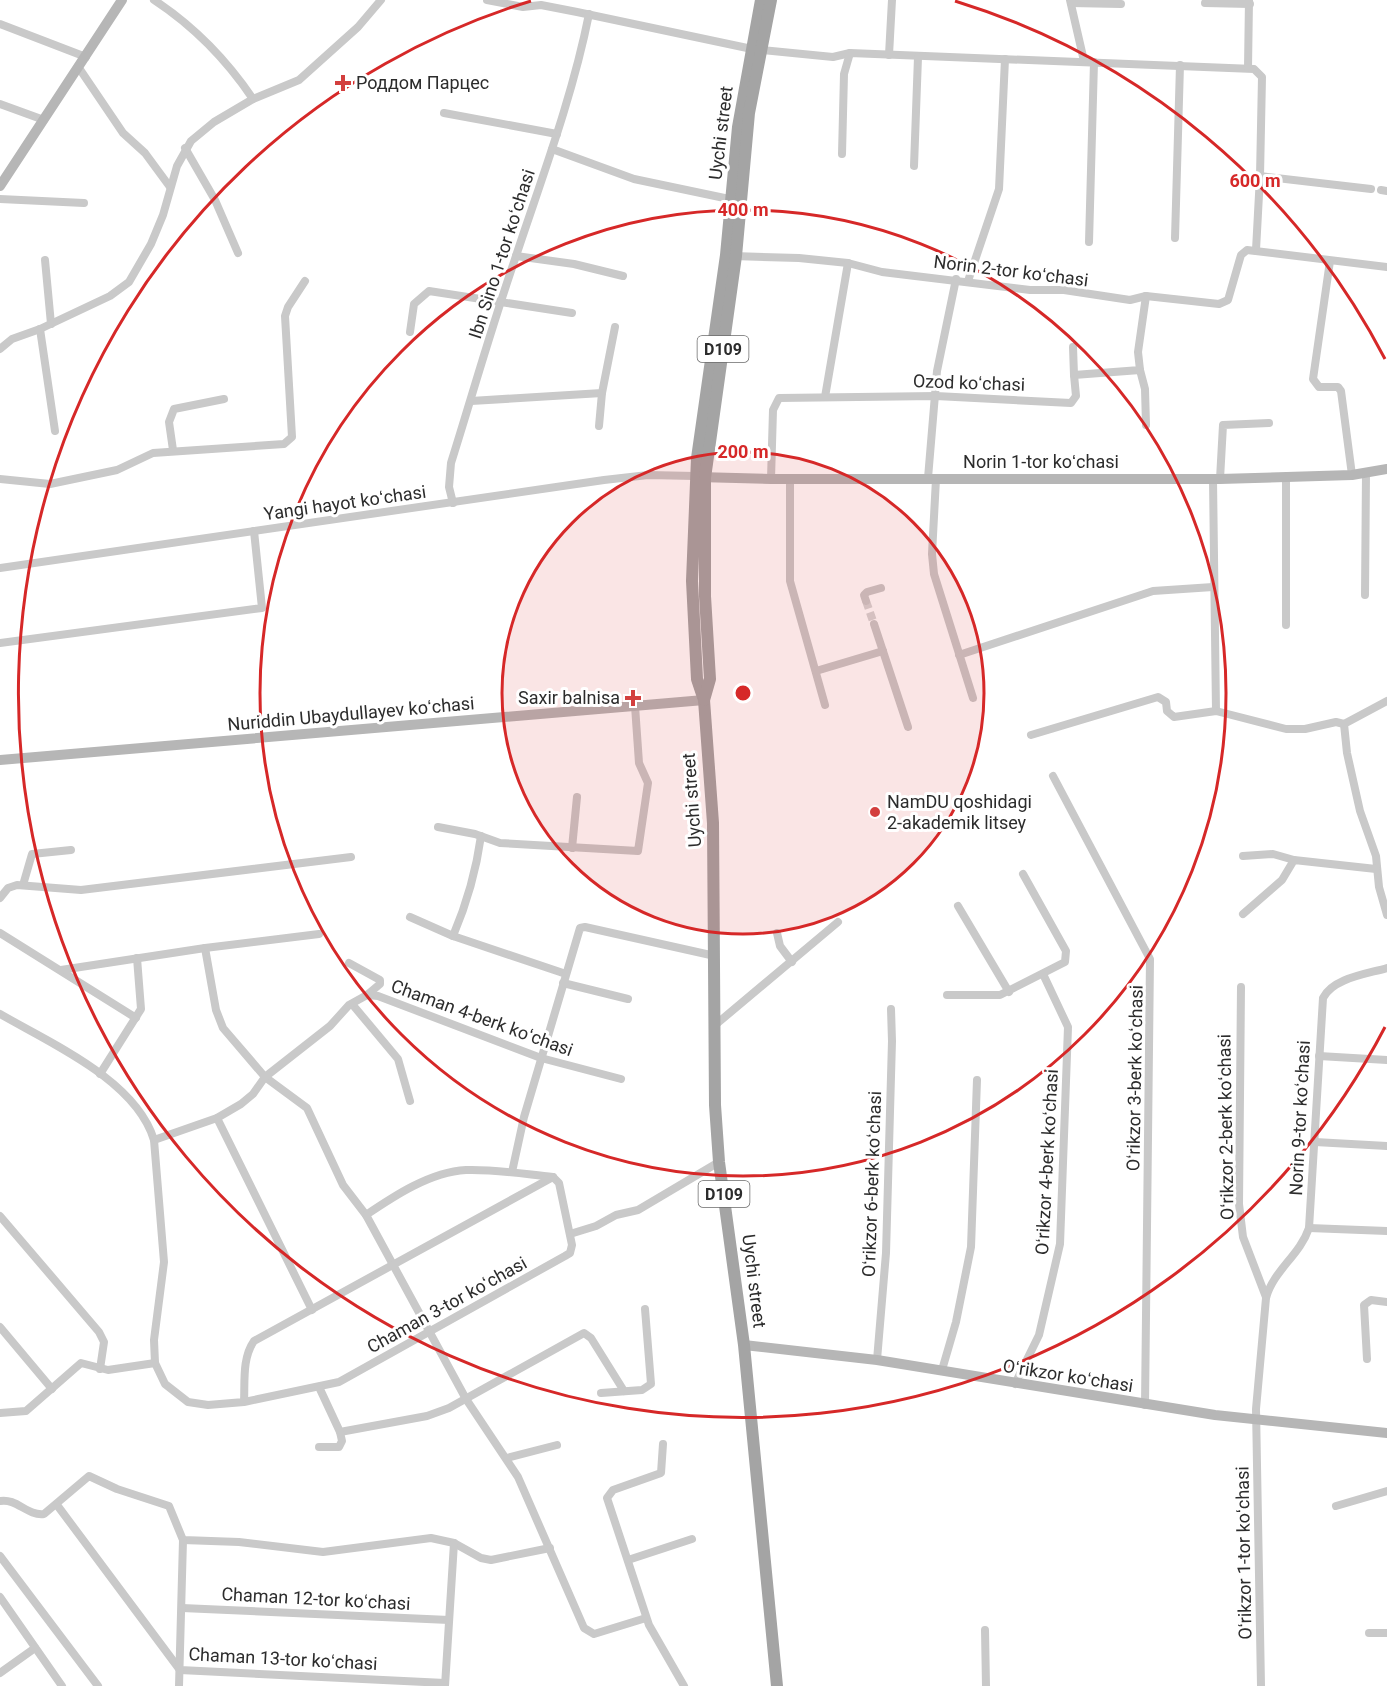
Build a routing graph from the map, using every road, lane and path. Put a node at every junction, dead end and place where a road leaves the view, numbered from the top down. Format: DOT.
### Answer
graph roads {
  1 [pos="122,0"];
  2 [pos="154,0"];
  3 [pos="381,0"];
  4 [pos="487,0"];
  5 [pos="761,0"];
  6 [pos="771,0"];
  7 [pos="892,0"];
  8 [pos="1071,1"];
  9 [pos="1249,2"];
  10 [pos="524,3"];
  11 [pos="1205,3"];
  12 [pos="1121,4"];
  13 [pos="589,14"];
  14 [pos="0,24"];
  15 [pos="756,49"];
  16 [pos="850,53"];
  17 [pos="889,55"];
  18 [pos="86,57"];
  19 [pos="918,57"];
  20 [pos="1005,59"];
  21 [pos="1084,62"];
  22 [pos="1094,62"];
  23 [pos="1180,65"];
  24 [pos="79,68"];
  25 [pos="1248,68"];
  26 [pos="253,99"];
  27 [pos="0,104"];
  28 [pos="444,113"];
  29 [pos="44,120"];
  30 [pos="557,134"];
  31 [pos="185,148"];
  32 [pos="552,149"];
  33 [pos="842,154"];
  34 [pos="914,166"];
  35 [pos="1260,176"];
  36 [pos="0,186"];
  37 [pos="170,187"];
  38 [pos="1371,189"];
  39 [pos="0,199"];
  40 [pos="737,200"];
  41 [pos="84,203"];
  42 [pos="1175,238"];
  43 [pos="1089,242"];
  44 [pos="1256,250"];
  45 [pos="238,253"];
  46 [pos="731,255"];
  47 [pos="516,256"];
  48 [pos="45,260"];
  49 [pos="1330,261"];
  50 [pos="848,263"];
  51 [pos="1387,267"];
  52 [pos="623,276"];
  53 [pos="956,279"];
  54 [pos="306,281"];
  55 [pos="968,281"];
  56 [pos="1146,296"];
  57 [pos="500,304"];
  58 [pos="572,313"];
  59 [pos="51,324"];
  60 [pos="615,327"];
  61 [pos="40,329"];
  62 [pos="410,332"];
  63 [pos="1072,347"];
  64 [pos="0,349"];
  65 [pos="1140,370"];
  66 [pos="1074,375"];
  67 [pos="602,393"];
  68 [pos="825,396"];
  69 [pos="936,396"];
  70 [pos="224,399"];
  71 [pos="471,401"];
  72 [pos="1269,423"];
  73 [pos="1146,424"];
  74 [pos="599,426"];
  75 [pos="55,430"];
  76 [pos="173,450"];
  77 [pos="1387,469"];
  78 [pos="1366,474"];
  79 [pos="1352,475"];
  80 [pos="700,477"];
  81 [pos="1286,477"];
  82 [pos="932,478"];
  83 [pos="0,479"];
  84 [pos="771,479"];
  85 [pos="790,479"];
  86 [pos="1217,479"];
  87 [pos="453,503"];
  88 [pos="254,531"];
  89 [pos="0,568"];
  90 [pos="1213,587"];
  91 [pos="881,588"];
  92 [pos="1365,595"];
  93 [pos="866,601"];
  94 [pos="874,624"];
  95 [pos="1286,625"];
  96 [pos="0,643"];
  97 [pos="883,651"];
  98 [pos="959,655"];
  99 [pos="816,671"];
  100 [pos="973,698"];
  101 [pos="704,700"];
  102 [pos="1387,701"];
  103 [pos="825,705"];
  104 [pos="635,706"];
  105 [pos="1216,711"];
  106 [pos="1344,724"];
  107 [pos="908,727"];
  108 [pos="1030,735"];
  109 [pos="0,760"];
  110 [pos="1053,776"];
  111 [pos="577,797"];
  112 [pos="438,827"];
  113 [pos="481,836"];
  114 [pos="572,848"];
  115 [pos="71,850"];
  116 [pos="1243,856"];
  117 [pos="351,857"];
  118 [pos="1294,860"];
  119 [pos="1376,869"];
  120 [pos="1023,874"];
  121 [pos="23,885"];
  122 [pos="0,898"];
  123 [pos="958,906"];
  124 [pos="1243,914"];
  125 [pos="1387,915"];
  126 [pos="410,917"];
  127 [pos="838,922"];
  128 [pos="0,933"];
  129 [pos="777,933"];
  130 [pos="319,934"];
  131 [pos="453,936"];
  132 [pos="205,948"];
  133 [pos="715,956"];
  134 [pos="138,958"];
  135 [pos="792,962"];
  136 [pos="349,963"];
  137 [pos="1387,968"];
  138 [pos="61,970"];
  139 [pos="566,974"];
  140 [pos="1043,974"];
  141 [pos="563,983"];
  142 [pos="1241,987"];
  143 [pos="1009,992"];
  144 [pos="367,995"];
  145 [pos="947,995"];
  146 [pos="628,999"];
  147 [pos="352,1004"];
  148 [pos="891,1009"];
  149 [pos="0,1014"];
  150 [pos="136,1018"];
  151 [pos="713,1027"];
  152 [pos="1319,1056"];
  153 [pos="541,1058"];
  154 [pos="1387,1060"];
  155 [pos="100,1074"];
  156 [pos="265,1077"];
  157 [pos="621,1079"];
  158 [pos="977,1080"];
  159 [pos="410,1101"];
  160 [pos="217,1118"];
  161 [pos="154,1140"];
  162 [pos="1315,1142"];
  163 [pos="1387,1146"];
  164 [pos="719,1162"];
  165 [pos="512,1172"];
  166 [pos="553,1177"];
  167 [pos="366,1215"];
  168 [pos="0,1216"];
  169 [pos="1309,1228"];
  170 [pos="1387,1231"];
  171 [pos="570,1234"];
  172 [pos="392,1268"];
  173 [pos="1266,1298"];
  174 [pos="1387,1302"];
  175 [pos="645,1309"];
  176 [pos="312,1310"];
  177 [pos="0,1327"];
  178 [pos="428,1333"];
  179 [pos="744,1346"];
  180 [pos="1367,1359"];
  181 [pos="877,1360"];
  182 [pos="155,1363"];
  183 [pos="100,1369"];
  184 [pos="942,1370"];
  185 [pos="1015,1384"];
  186 [pos="319,1387"];
  187 [pos="52,1389"];
  188 [pos="624,1391"];
  189 [pos="601,1393"];
  190 [pos="466,1399"];
  191 [pos="244,1402"];
  192 [pos="1145,1405"];
  193 [pos="0,1413"];
  194 [pos="1257,1420"];
  195 [pos="340,1432"];
  196 [pos="1387,1433"];
  197 [pos="663,1444"];
  198 [pos="557,1445"];
  199 [pos="319,1448"];
  200 [pos="507,1458"];
  201 [pos="1387,1491"];
  202 [pos="0,1501"];
  203 [pos="57,1505"];
  204 [pos="1336,1506"];
  205 [pos="692,1539"];
  206 [pos="183,1540"];
  207 [pos="454,1543"];
  208 [pos="550,1548"];
  209 [pos="0,1556"];
  210 [pos="628,1560"];
  211 [pos="0,1597"];
  212 [pos="182,1608"];
  213 [pos="646,1618"];
  214 [pos="449,1620"];
  215 [pos="985,1630"];
  216 [pos="1369,1633"];
  217 [pos="1387,1633"];
  218 [pos="35,1648"];
  219 [pos="180,1670"];
  220 [pos="0,1673"];
  221 [pos="445,1684"];
  222 [pos="62,1686"];
  223 [pos="98,1686"];
  224 [pos="179,1686"];
  225 [pos="684,1686"];
  226 [pos="777,1686"];
  227 [pos="986,1686"];
  228 [pos="1261,1686"];
  1 -- 18 [label="main road"];
  2 -- 26 [label="street"];
  3 -- 26 [label="street"];
  4 -- 10 [label="street"];
  5 -- 15 [label="main road, Uychi street / D109"];
  6 -- 15 [label="main road, Uychi street / D109"];
  7 -- 17 [label="street"];
  8 -- 12 [label="street"];
  8 -- 21 [label="street"];
  9 -- 11 [label="street"];
  9 -- 25 [label="street"];
  10 -- 13 [label="street"];
  13 -- 15 [label="street"];
  13 -- 30 [label="street, Ibn Sino 1-tor koʻchasi"];
  14 -- 18 [label="street"];
  15 -- 16 [label="street"];
  15 -- 40 [label="main road, Uychi street / D109"];
  16 -- 17 [label="street"];
  16 -- 33 [label="street"];
  17 -- 19 [label="street"];
  18 -- 24 [label="main road"];
  19 -- 20 [label="street"];
  19 -- 34 [label="street"];
  20 -- 21 [label="street"];
  20 -- 55 [label="street"];
  21 -- 22 [label="street"];
  22 -- 23 [label="street"];
  22 -- 43 [label="street"];
  23 -- 25 [label="street"];
  23 -- 42 [label="street"];
  24 -- 29 [label="main road"];
  24 -- 37 [label="street"];
  25 -- 35 [label="street"];
  26 -- 31 [label="street"];
  27 -- 29 [label="street"];
  28 -- 30 [label="street"];
  29 -- 36 [label="main road"];
  30 -- 32 [label="street, Ibn Sino 1-tor koʻchasi"];
  31 -- 37 [label="street"];
  31 -- 45 [label="street"];
  32 -- 40 [label="street"];
  32 -- 47 [label="street, Ibn Sino 1-tor koʻchasi"];
  35 -- 38 [label="street"];
  35 -- 44 [label="street"];
  37 -- 59 [label="street"];
  39 -- 41 [label="street"];
  40 -- 46 [label="main road, Uychi street / D109"];
  44 -- 49 [label="street"];
  44 -- 56 [label="street, Norin 2-tor koʻchasi"];
  46 -- 50 [label="street, Norin 2-tor koʻchasi"];
  46 -- 80 [label="main road, Uychi street / D109"];
  47 -- 52 [label="street"];
  47 -- 57 [label="street, Ibn Sino 1-tor koʻchasi"];
  48 -- 59 [label="street"];
  49 -- 51 [label="street"];
  49 -- 79 [label="street"];
  50 -- 53 [label="street, Norin 2-tor koʻchasi"];
  50 -- 68 [label="street"];
  53 -- 55 [label="street, Norin 2-tor koʻchasi"];
  53 -- 69 [label="street"];
  54 -- 76 [label="street"];
  55 -- 56 [label="street, Norin 2-tor koʻchasi"];
  56 -- 65 [label="street"];
  57 -- 58 [label="street"];
  57 -- 62 [label="street"];
  57 -- 71 [label="street, Ibn Sino 1-tor koʻchasi"];
  59 -- 61 [label="street"];
  60 -- 67 [label="street"];
  61 -- 64 [label="street"];
  61 -- 75 [label="street"];
  63 -- 66 [label="street"];
  65 -- 66 [label="street"];
  65 -- 73 [label="street"];
  66 -- 69 [label="street, Ozod koʻchasi"];
  67 -- 71 [label="street"];
  67 -- 74 [label="street"];
  68 -- 69 [label="street, Ozod koʻchasi"];
  68 -- 84 [label="street, Ozod koʻchasi"];
  69 -- 82 [label="street"];
  70 -- 76 [label="street"];
  71 -- 87 [label="street, Ibn Sino 1-tor koʻchasi"];
  72 -- 86 [label="street"];
  76 -- 83 [label="street"];
  77 -- 78 [label="main road, Norin 1-tor koʻchasi"];
  78 -- 79 [label="main road, Norin 1-tor koʻchasi"];
  78 -- 92 [label="street"];
  79 -- 81 [label="main road, Norin 1-tor koʻchasi"];
  80 -- 84 [label="main road, Norin 1-tor koʻchasi"];
  80 -- 87 [label="street, Yangi hayot koʻchasi"];
  80 -- 101 [label="main road, Uychi street / D109"];
  81 -- 86 [label="main road, Norin 1-tor koʻchasi"];
  81 -- 95 [label="street"];
  82 -- 85 [label="main road, Norin 1-tor koʻchasi"];
  82 -- 86 [label="main road, Norin 1-tor koʻchasi"];
  82 -- 98 [label="street"];
  84 -- 85 [label="main road, Norin 1-tor koʻchasi"];
  85 -- 99 [label="street"];
  86 -- 90 [label="street"];
  87 -- 88 [label="street, Yangi hayot koʻchasi"];
  88 -- 89 [label="street, Yangi hayot koʻchasi"];
  88 -- 96 [label="street"];
  90 -- 98 [label="street"];
  90 -- 105 [label="street"];
  91 -- 93 [label="street"];
  94 -- 97 [label="street"];
  97 -- 99 [label="street"];
  97 -- 107 [label="street"];
  98 -- 100 [label="street"];
  99 -- 103 [label="street"];
  101 -- 104 [label="main road, Nuriddin Ubaydullayev koʻchasi"];
  101 -- 133 [label="main road, Uychi street / D109"];
  102 -- 106 [label="street"];
  104 -- 109 [label="main road, Nuriddin Ubaydullayev koʻchasi"];
  104 -- 114 [label="street"];
  105 -- 106 [label="street"];
  105 -- 108 [label="street"];
  106 -- 119 [label="street"];
  110 -- 192 [label="street, Oʻrikzor 3-berk koʻchasi"];
  111 -- 114 [label="street"];
  112 -- 113 [label="street"];
  113 -- 114 [label="street"];
  113 -- 131 [label="street"];
  115 -- 121 [label="street"];
  116 -- 118 [label="street"];
  117 -- 121 [label="street"];
  118 -- 119 [label="street"];
  118 -- 124 [label="street"];
  119 -- 125 [label="street"];
  120 -- 140 [label="street"];
  121 -- 122 [label="street"];
  123 -- 143 [label="street"];
  126 -- 131 [label="street"];
  127 -- 135 [label="street"];
  128 -- 138 [label="street"];
  129 -- 135 [label="street"];
  130 -- 132 [label="street"];
  131 -- 139 [label="street"];
  132 -- 134 [label="street"];
  132 -- 156 [label="street"];
  133 -- 139 [label="street"];
  133 -- 151 [label="main road, Uychi street / D109"];
  134 -- 138 [label="street"];
  134 -- 150 [label="street"];
  135 -- 151 [label="street"];
  136 -- 144 [label="street, Chaman 4-berk koʻchasi"];
  137 -- 152 [label="street, Norin 9-tor koʻchasi"];
  138 -- 150 [label="street"];
  139 -- 141 [label="street"];
  140 -- 143 [label="street"];
  140 -- 185 [label="street, Oʻrikzor 4-berk koʻchasi"];
  141 -- 146 [label="street"];
  141 -- 153 [label="street"];
  142 -- 173 [label="street, Oʻrikzor 2-berk koʻchasi"];
  143 -- 145 [label="street"];
  144 -- 147 [label="street, Chaman 4-berk koʻchasi"];
  144 -- 153 [label="street, Chaman 4-berk koʻchasi"];
  147 -- 156 [label="street, Chaman 4-berk koʻchasi"];
  147 -- 159 [label="street"];
  148 -- 181 [label="street, Oʻrikzor 6-berk koʻchasi"];
  149 -- 155 [label="street"];
  150 -- 155 [label="street"];
  151 -- 164 [label="main road, Uychi street / D109"];
  152 -- 154 [label="street"];
  152 -- 162 [label="street, Norin 9-tor koʻchasi"];
  153 -- 157 [label="street, Chaman 4-berk koʻchasi"];
  153 -- 165 [label="street"];
  155 -- 161 [label="street"];
  156 -- 160 [label="street, Chaman 4-berk koʻchasi"];
  156 -- 167 [label="street"];
  158 -- 184 [label="street"];
  160 -- 161 [label="street, Chaman 4-berk koʻchasi"];
  160 -- 176 [label="street"];
  161 -- 182 [label="street"];
  162 -- 163 [label="street"];
  162 -- 169 [label="street, Norin 9-tor koʻchasi"];
  164 -- 171 [label="street"];
  164 -- 179 [label="main road, Uychi street / D109"];
  165 -- 166 [label="street"];
  165 -- 167 [label="street"];
  166 -- 171 [label="street"];
  166 -- 172 [label="street"];
  167 -- 172 [label="street"];
  168 -- 183 [label="street"];
  169 -- 170 [label="street"];
  169 -- 173 [label="street, Norin 9-tor koʻchasi"];
  171 -- 178 [label="street, Chaman 3-tor koʻchasi"];
  172 -- 176 [label="street"];
  172 -- 178 [label="street"];
  173 -- 194 [label="street, Oʻrikzor 1-tor koʻchasi"];
  174 -- 180 [label="street"];
  175 -- 188 [label="street"];
  176 -- 191 [label="street"];
  177 -- 187 [label="street"];
  178 -- 186 [label="street, Chaman 3-tor koʻchasi"];
  178 -- 190 [label="street"];
  179 -- 181 [label="main road, Oʻrikzor koʻchasi"];
  179 -- 226 [label="main road, Uychi street / D109"];
  181 -- 184 [label="main road, Oʻrikzor koʻchasi"];
  182 -- 183 [label="street"];
  182 -- 191 [label="street, Chaman 3-tor koʻchasi"];
  183 -- 187 [label="street"];
  184 -- 185 [label="main road, Oʻrikzor koʻchasi"];
  185 -- 192 [label="main road, Oʻrikzor koʻchasi"];
  186 -- 191 [label="street, Chaman 3-tor koʻchasi"];
  186 -- 195 [label="street"];
  187 -- 193 [label="street"];
  188 -- 189 [label="street"];
  188 -- 190 [label="street"];
  190 -- 195 [label="street"];
  190 -- 200 [label="street"];
  192 -- 194 [label="main road, Oʻrikzor koʻchasi"];
  194 -- 196 [label="main road, Oʻrikzor koʻchasi"];
  194 -- 228 [label="street, Oʻrikzor 1-tor koʻchasi"];
  195 -- 199 [label="street"];
  197 -- 210 [label="street"];
  198 -- 200 [label="street"];
  200 -- 208 [label="street"];
  201 -- 204 [label="street"];
  202 -- 203 [label="street"];
  203 -- 206 [label="street"];
  203 -- 219 [label="street, Chaman 13-tor koʻchasi"];
  205 -- 210 [label="street"];
  206 -- 207 [label="street"];
  206 -- 212 [label="street"];
  207 -- 208 [label="street"];
  207 -- 214 [label="street"];
  208 -- 213 [label="street"];
  209 -- 223 [label="street"];
  210 -- 213 [label="street"];
  211 -- 218 [label="street"];
  212 -- 214 [label="street, Chaman 12-tor koʻchasi"];
  212 -- 219 [label="street"];
  213 -- 225 [label="street"];
  214 -- 221 [label="street"];
  215 -- 227 [label="street"];
  216 -- 217 [label="street"];
  218 -- 220 [label="street"];
  218 -- 222 [label="street"];
  219 -- 221 [label="street, Chaman 13-tor koʻchasi"];
  219 -- 224 [label="street"];
}
